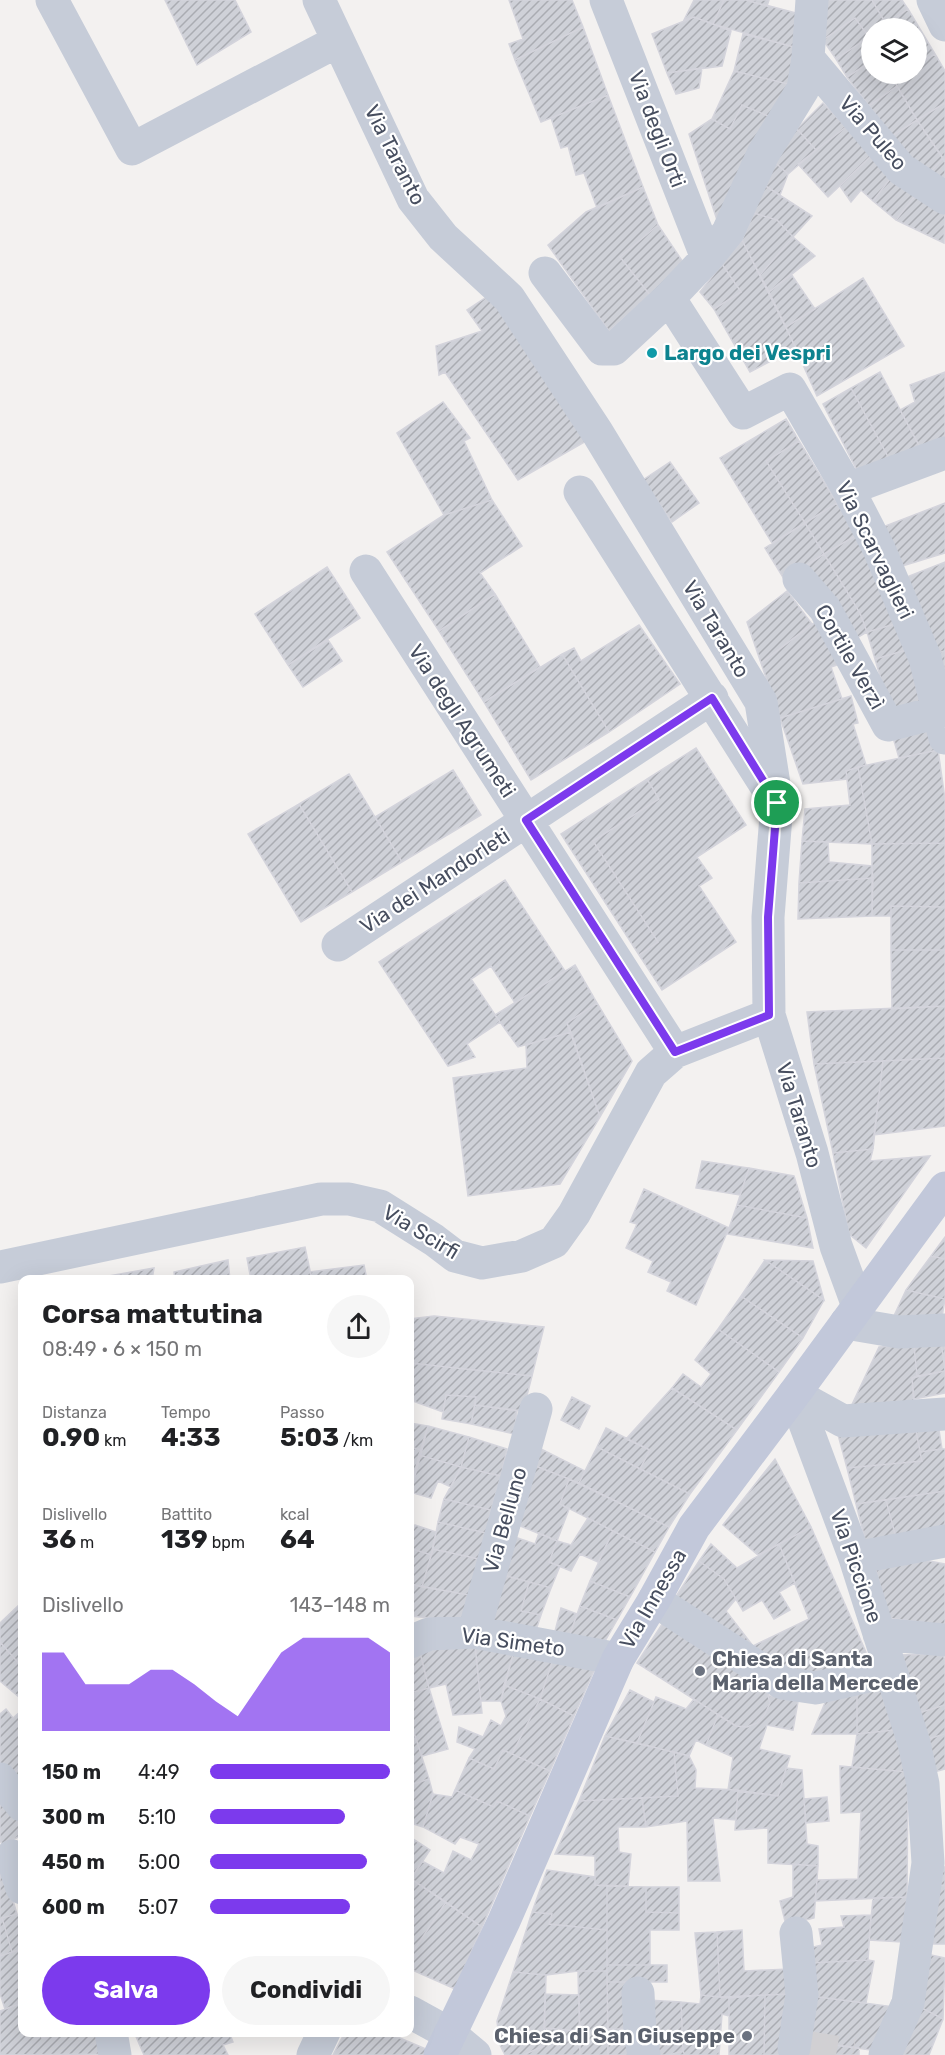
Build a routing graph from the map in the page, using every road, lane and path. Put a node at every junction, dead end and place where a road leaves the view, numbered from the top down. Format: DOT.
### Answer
graph roads {
  1 [pos="52,0"];
  2 [pos="319,0"];
  3 [pos="606,0"];
  4 [pos="812,0"];
  5 [pos="933,0"];
  6 [pos="945,25"];
  7 [pos="338,41"];
  8 [pos="808,58"];
  9 [pos="945,198"];
  10 [pos="699,266"];
  11 [pos="545,273"];
  12 [pos="669,298"];
  13 [pos="945,453"];
  14 [pos="848,489"];
  15 [pos="580,492"];
  16 [pos="366,571"];
  17 [pos="799,579"];
  18 [pos="712,698"];
  19 [pos="942,725"];
  20 [pos="777,803"];
  21 [pos="526,820"];
  22 [pos="338,945"];
  23 [pos="769,1015"];
  24 [pos="675,1052"];
  25 [pos="945,1188"];
  26 [pos="0,1267"];
  27 [pos="852,1315"];
  28 [pos="945,1330"];
  29 [pos="794,1395"];
  30 [pos="536,1409"];
  31 [pos="945,1414"];
  32 [pos="945,1541"];
  33 [pos="855,1558"];
  34 [pos="654,1600"];
  35 [pos="474,1632"];
  36 [pos="879,1634"];
  37 [pos="414,1640"];
  38 [pos="945,1640"];
  39 [pos="618,1659"];
  40 [pos="891,1671"];
  41 [pos="0,1779"];
  42 [pos="18,1800"];
  43 [pos="935,1828"];
  44 [pos="12,1855"];
  45 [pos="18,1875"];
  46 [pos="796,1933"];
  47 [pos="638,1993"];
  48 [pos="414,2016"];
  49 [pos="112,2037"];
  50 [pos="322,2037"];
  51 [pos="445,2045"];
  52 [pos="796,2050"];
  53 [pos="115,2055"];
  54 [pos="313,2055"];
  55 [pos="475,2055"];
  56 [pos="644,2055"];
  57 [pos="885,2055"];
  1 -- 7 [label="street"];
  2 -- 7 [label="street, Via Taranto"];
  3 -- 10 [label="street, Via degli Orti"];
  4 -- 8 [label="street"];
  5 -- 6 [label="street"];
  7 -- 20 [label="street, Via Taranto"];
  8 -- 9 [label="street, Via Puleo"];
  8 -- 10 [label="street"];
  10 -- 12 [label="street"];
  11 -- 12 [label="street"];
  12 -- 14 [label="street, Via Scarvaglieri"];
  13 -- 14 [label="street"];
  14 -- 19 [label="street, Via Scarvaglieri"];
  15 -- 18 [label="street"];
  16 -- 21 [label="street, Via degli Agrumeti"];
  17 -- 19 [label="street, Cortile Verzì"];
  18 -- 20 [label="street"];
  18 -- 21 [label="street, Via dei Mandorleti"];
  20 -- 23 [label="street, Via Taranto"];
  21 -- 22 [label="street, Via dei Mandorleti"];
  21 -- 24 [label="street, Via degli Agrumeti"];
  23 -- 24 [label="street, Via Scirfi"];
  23 -- 27 [label="street, Via Taranto"];
  24 -- 26 [label="street, Via Scirfi"];
  25 -- 27 [label="street, Via Innessa"];
  27 -- 28 [label="street"];
  27 -- 29 [label="street, Via Innessa"];
  29 -- 31 [label="street"];
  29 -- 33 [label="street, Via Piccione"];
  29 -- 34 [label="street, Via Innessa"];
  30 -- 35 [label="street, Via Belluno"];
  32 -- 33 [label="street"];
  33 -- 36 [label="street, Via Piccione"];
  34 -- 39 [label="street, Via Innessa"];
  34 -- 40 [label="street"];
  35 -- 37 [label="street, Via Simeto"];
  35 -- 39 [label="street, Via Simeto"];
  36 -- 38 [label="street"];
  36 -- 40 [label="street, Via Piccione"];
  39 -- 51 [label="street, Via Innessa"];
  40 -- 43 [label="street, Via Piccione"];
  41 -- 42 [label="street"];
  43 -- 57 [label="street, Via Piccione"];
  44 -- 45 [label="street"];
  46 -- 52 [label="street"];
  47 -- 56 [label="street"];
  48 -- 51 [label="street"];
  49 -- 53 [label="street"];
  50 -- 54 [label="street"];
  51 -- 55 [label="street"];
}
